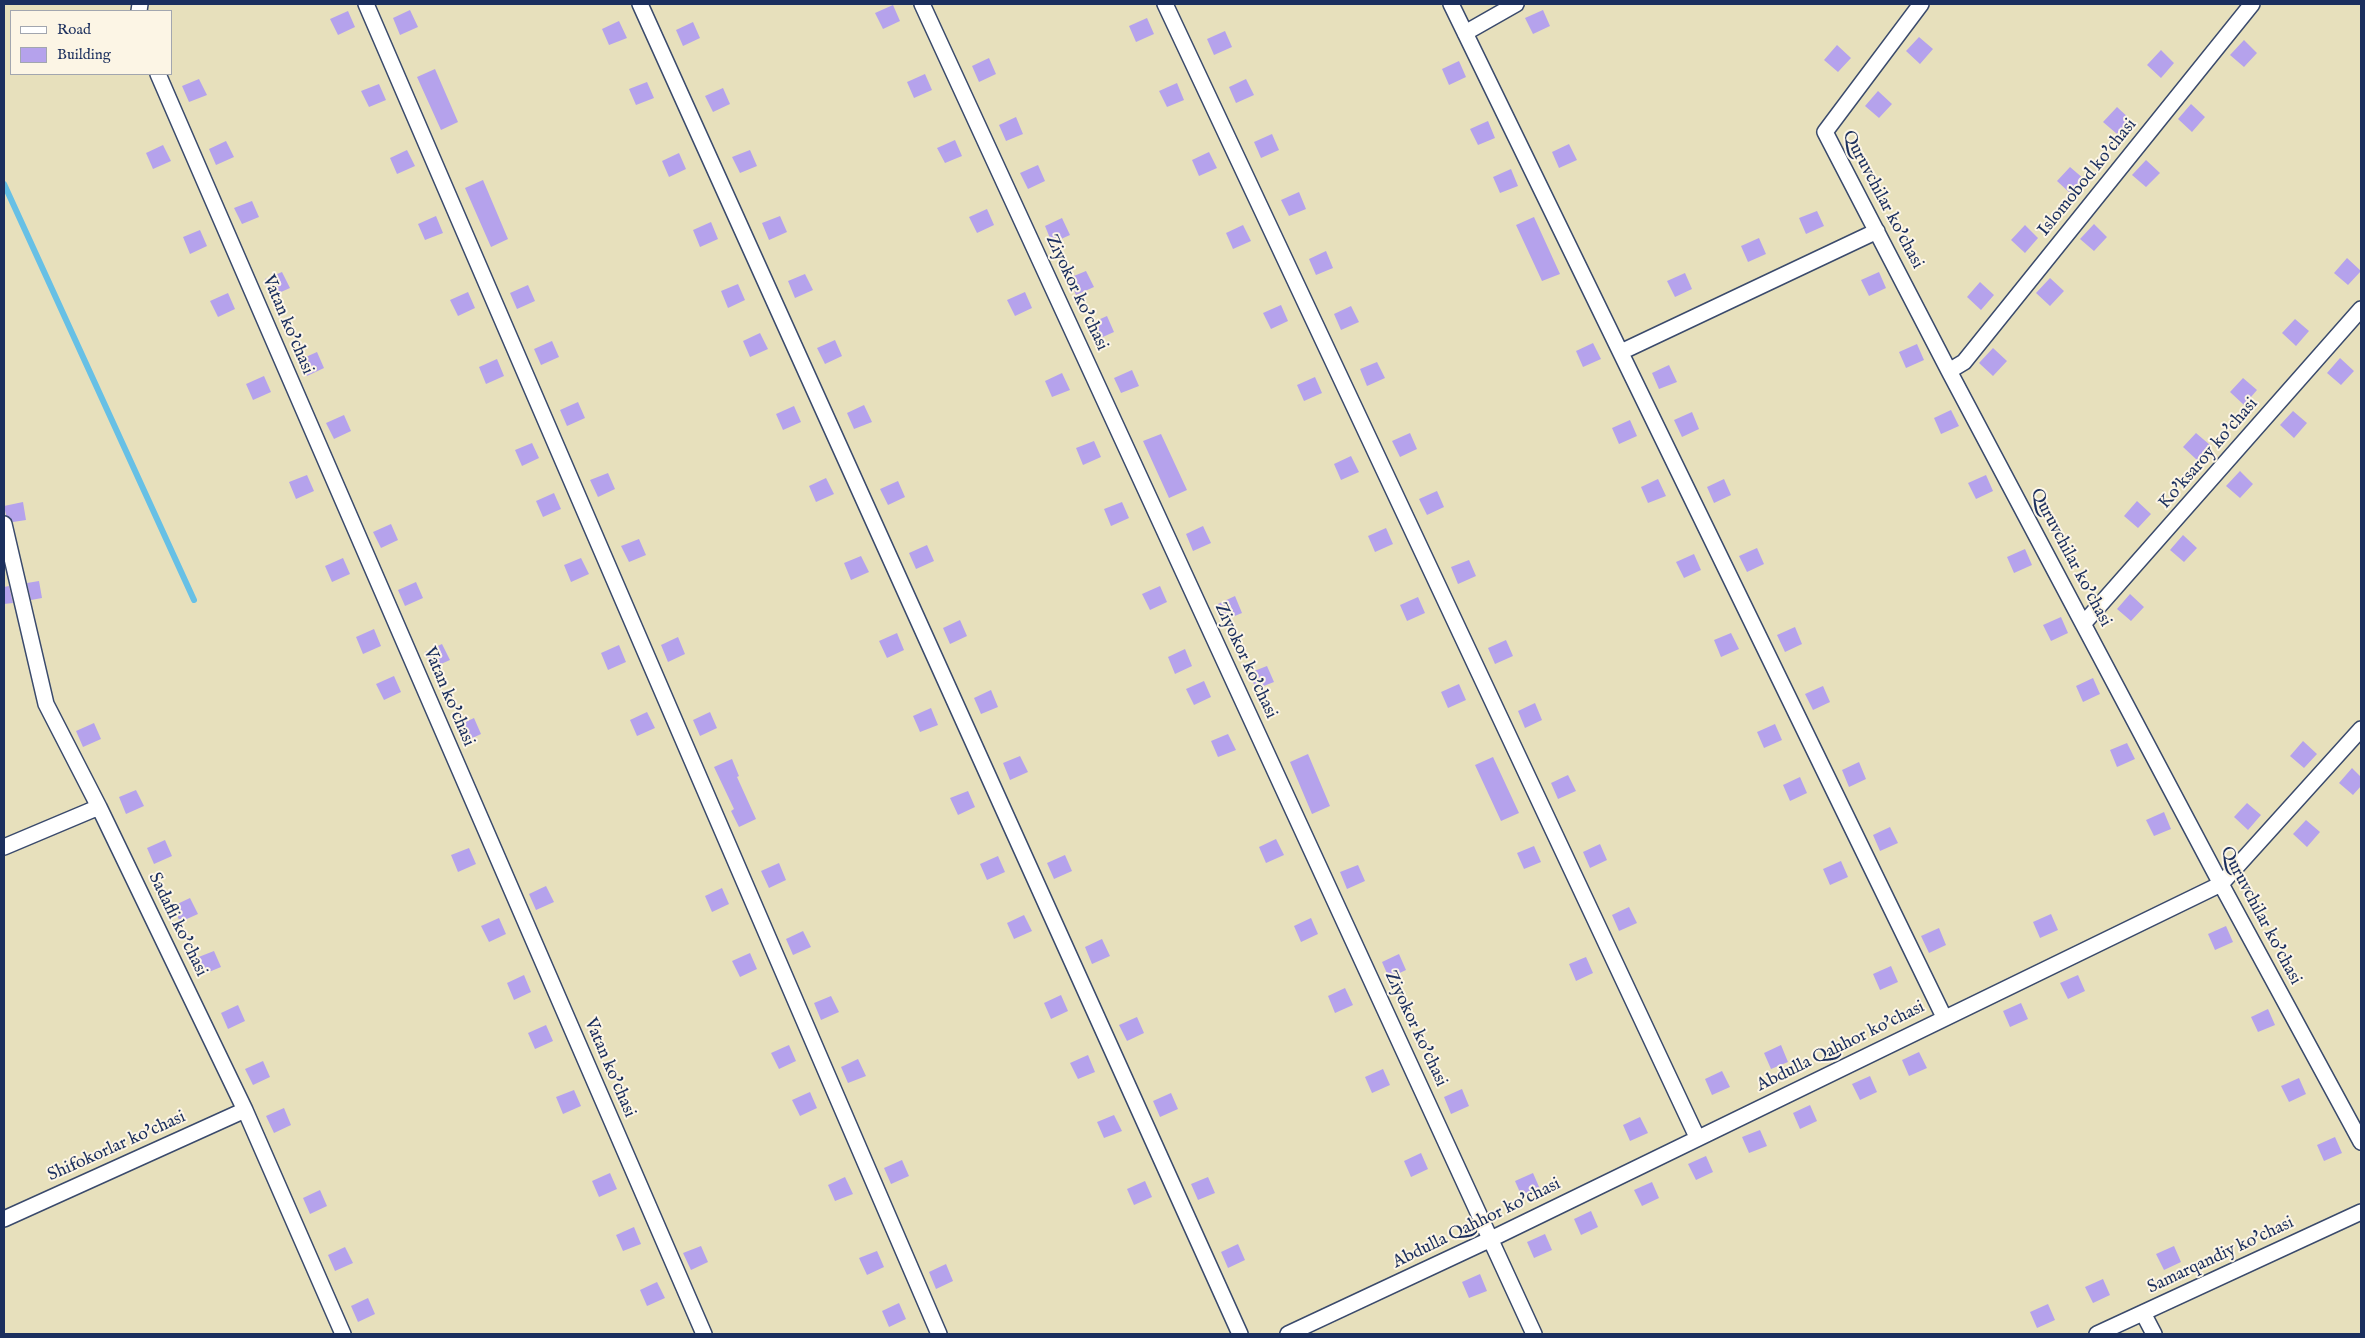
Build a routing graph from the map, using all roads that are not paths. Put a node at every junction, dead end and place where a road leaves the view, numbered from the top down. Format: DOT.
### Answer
graph roads {
  1 [pos="366,4"];
  2 [pos="640,4"];
  3 [pos="922,4"];
  4 [pos="1164,4"];
  5 [pos="1451,4"];
  6 [pos="1516,4"];
  7 [pos="1921,4"];
  8 [pos="2252,4"];
  9 [pos="1465,33"];
  10 [pos="158,75"];
  11 [pos="1877,231"];
  12 [pos="2361,309"];
  13 [pos="1620,352"];
  14 [pos="1949,371"];
  15 [pos="4,524"];
  16 [pos="2084,623"];
  17 [pos="2361,729"];
  18 [pos="99,807"];
  19 [pos="4,847"];
  20 [pos="2221,884"];
  21 [pos="1944,1017"];
  22 [pos="246,1110"];
  23 [pos="1697,1138"];
  24 [pos="2361,1142"];
  25 [pos="2361,1212"];
  26 [pos="4,1218"];
  27 [pos="1491,1239"];
  28 [pos="2143,1313"];
  29 [pos="343,1334"];
  30 [pos="704,1334"];
  31 [pos="939,1334"];
  32 [pos="1240,1334"];
  33 [pos="1288,1334"];
  34 [pos="1534,1334"];
  35 [pos="2097,1334"];
  36 [pos="2154,1334"];
  1 -- 31 [label="street"];
  2 -- 32 [label="street"];
  3 -- 27 [label="street, Ziyokor ko'chasi"];
  4 -- 23 [label="street"];
  5 -- 9 [label="street"];
  6 -- 9 [label="street"];
  7 -- 11 [label="street, Quruvchilar ko'chasi"];
  8 -- 14 [label="street, Islomobod ko'chasi"];
  9 -- 13 [label="street"];
  10 -- 30 [label="street, Vatan ko'chasi"];
  11 -- 13 [label="street"];
  11 -- 14 [label="street, Quruvchilar ko'chasi"];
  12 -- 16 [label="street, Ko'ksaroy ko'chasi"];
  13 -- 21 [label="street"];
  14 -- 16 [label="street, Quruvchilar ko'chasi"];
  15 -- 18 [label="street, Sadafli ko'chasi"];
  16 -- 20 [label="street, Quruvchilar ko'chasi"];
  17 -- 20 [label="street, Abdulla Qahhor ko'chasi"];
  18 -- 19 [label="street"];
  18 -- 22 [label="street, Sadafli ko'chasi"];
  20 -- 21 [label="street, Abdulla Qahhor ko'chasi"];
  20 -- 24 [label="street, Quruvchilar ko'chasi"];
  21 -- 23 [label="street, Abdulla Qahhor ko'chasi"];
  22 -- 26 [label="street, Shifokorlar ko'chasi"];
  22 -- 29 [label="street, Sadafli ko'chasi"];
  23 -- 27 [label="street, Abdulla Qahhor ko'chasi"];
  25 -- 28 [label="street, Samarqandiy ko'chasi"];
  27 -- 33 [label="street, Abdulla Qahhor ko'chasi"];
  27 -- 34 [label="street, Ziyokor ko'chasi"];
  28 -- 35 [label="street, Samarqandiy ko'chasi"];
  28 -- 36 [label="street"];
}
